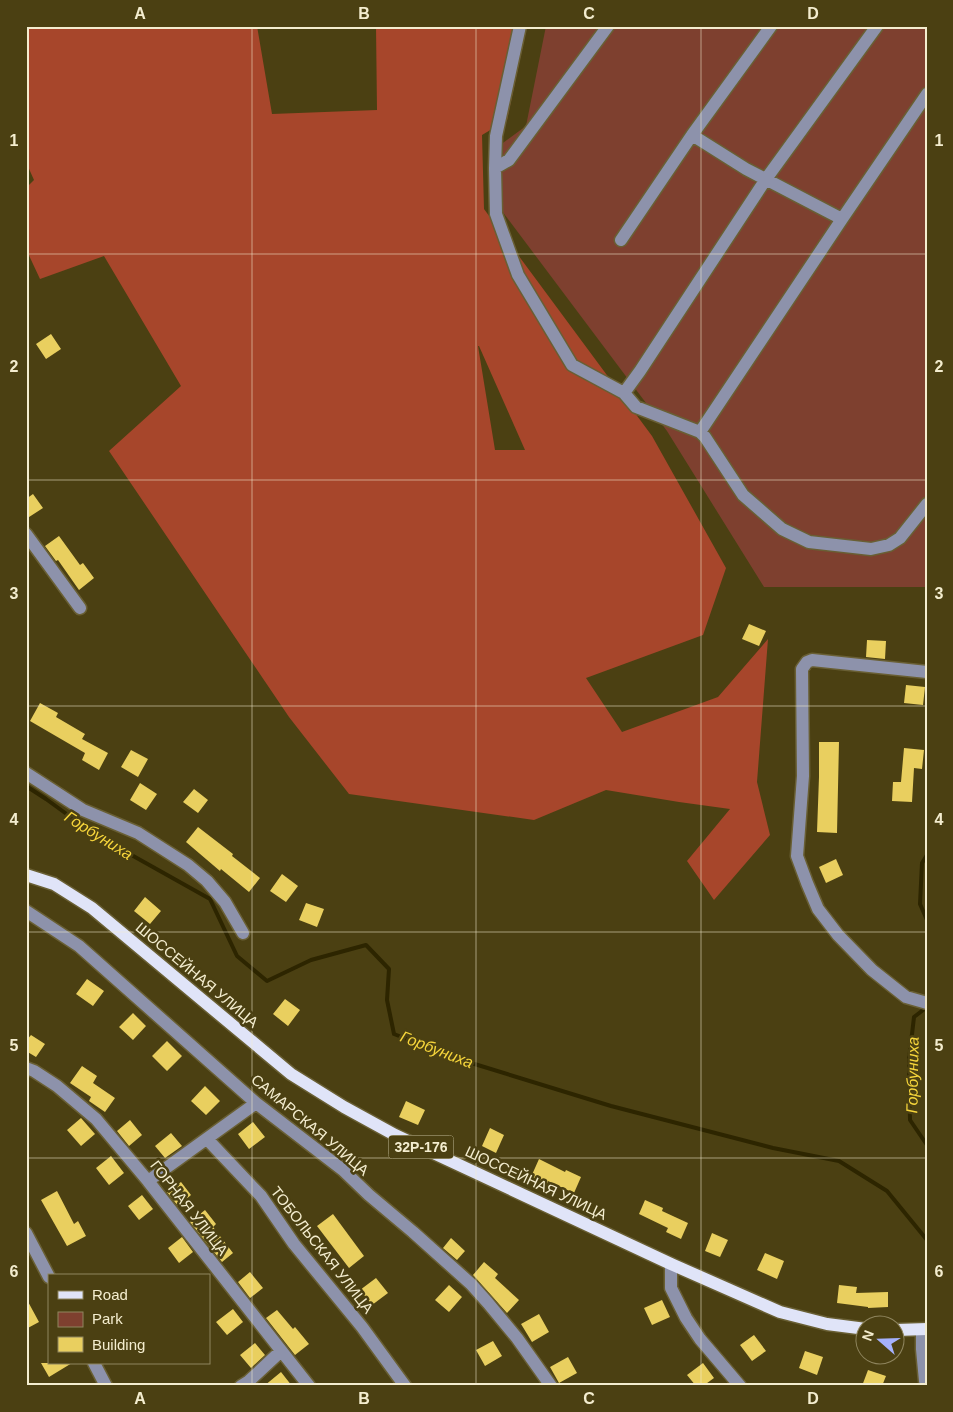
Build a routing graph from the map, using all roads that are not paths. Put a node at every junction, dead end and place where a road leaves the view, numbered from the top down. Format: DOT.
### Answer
graph roads {
  1 [pos="520,26"];
  2 [pos="608,26"];
  3 [pos="771,26"];
  4 [pos="878,26"];
  5 [pos="927,94"];
  6 [pos="692,135"];
  7 [pos="495,168"];
  8 [pos="766,179"];
  9 [pos="842,219"];
  10 [pos="621,240"];
  11 [pos="624,393"];
  12 [pos="700,432"];
  13 [pos="927,504"];
  14 [pos="26,534"];
  15 [pos="80,608"];
  16 [pos="927,672"];
  17 [pos="26,773"];
  18 [pos="26,874"];
  19 [pos="26,911"];
  20 [pos="243,933"];
  21 [pos="927,1003"];
  22 [pos="26,1068"];
  23 [pos="256,1103"];
  24 [pos="207,1139"];
  25 [pos="148,1181"];
  26 [pos="26,1234"];
  27 [pos="671,1264"];
  28 [pos="48,1275"];
  29 [pos="856,1328"];
  30 [pos="906,1330"];
  31 [pos="925,1330"];
  32 [pos="281,1351"];
  33 [pos="95,1364"];
  34 [pos="927,1385"];
  35 [pos="106,1386"];
  36 [pos="241,1386"];
  37 [pos="309,1386"];
  38 [pos="405,1386"];
  39 [pos="551,1386"];
  40 [pos="740,1386"];
  1 -- 7 [label="street"];
  2 -- 7 [label="street"];
  3 -- 6 [label="street"];
  4 -- 8 [label="street"];
  5 -- 9 [label="street"];
  6 -- 8 [label="street"];
  6 -- 10 [label="street"];
  7 -- 11 [label="street"];
  8 -- 9 [label="street"];
  8 -- 11 [label="street"];
  9 -- 12 [label="street"];
  11 -- 12 [label="street"];
  12 -- 13 [label="street"];
  14 -- 15 [label="street"];
  16 -- 21 [label="street"];
  17 -- 20 [label="street"];
  18 -- 27 [label="main road, ШОССЕЙНАЯ УЛИЦА / 32Р-176"];
  19 -- 23 [label="street, САМАРСКАЯ УЛИЦА"];
  22 -- 25 [label="street, ГОРНАЯ УЛИЦА"];
  23 -- 24 [label="street"];
  23 -- 39 [label="street, САМАРСКАЯ УЛИЦА"];
  24 -- 25 [label="street"];
  24 -- 38 [label="street, ТОБОЛЬСКАЯ УЛИЦА"];
  25 -- 32 [label="street, ГОРНАЯ УЛИЦА"];
  26 -- 28 [label="street"];
  27 -- 29 [label="main road, ШОССЕЙНАЯ УЛИЦА / 32Р-176"];
  27 -- 40 [label="street"];
  30 -- 31 [label="main road"];
  31 -- 34 [label="street"];
  32 -- 36 [label="street"];
  32 -- 37 [label="street, ГОРНАЯ УЛИЦА"];
  33 -- 35 [label="street"];
}
